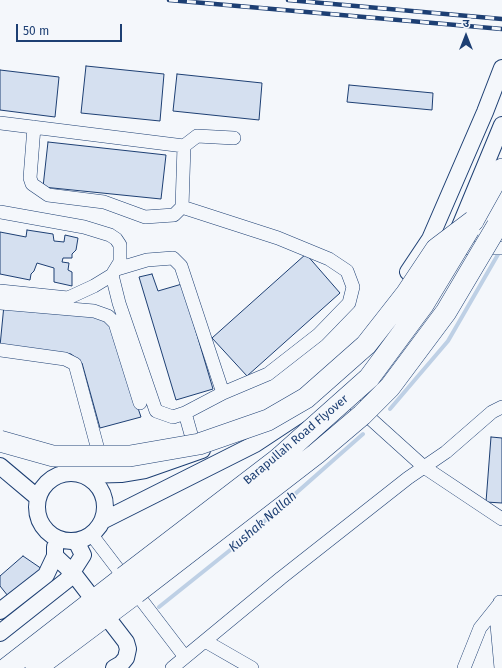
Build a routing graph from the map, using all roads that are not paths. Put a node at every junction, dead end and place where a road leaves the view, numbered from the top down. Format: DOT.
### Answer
graph roads {
  1 [pos="502,68"];
  2 [pos="0,123"];
  3 [pos="502,125"];
  4 [pos="34,127"];
  5 [pos="234,138"];
  6 [pos="184,146"];
  7 [pos="502,169"];
  8 [pos="182,207"];
  9 [pos="0,212"];
  10 [pos="502,217"];
  11 [pos="474,221"];
  12 [pos="430,239"];
  13 [pos="451,248"];
  14 [pos="502,248"];
  15 [pos="114,272"];
  16 [pos="0,291"];
  17 [pos="0,303"];
  18 [pos="0,350"];
  19 [pos="335,387"];
  20 [pos="223,393"];
  21 [pos="140,403"];
  22 [pos="502,407"];
  23 [pos="185,413"];
  24 [pos="0,441"];
  25 [pos="196,453"];
  26 [pos="0,466"];
  27 [pos="424,467"];
  28 [pos="105,474"];
  29 [pos="83,475"];
  30 [pos="38,498"];
  31 [pos="502,519"];
  32 [pos="102,522"];
  33 [pos="91,534"];
  34 [pos="54,537"];
  35 [pos="76,541"];
  36 [pos="56,556"];
  37 [pos="73,573"];
  38 [pos="501,599"];
  39 [pos="0,611"];
  40 [pos="0,633"];
  41 [pos="205,641"];
  42 [pos="185,657"];
  43 [pos="7,668"];
  44 [pos="36,668"];
  45 [pos="114,668"];
  46 [pos="172,668"];
  47 [pos="252,668"];
  48 [pos="464,668"];
  49 [pos="501,668"];
  1 -- 12 [label="street"];
  2 -- 4 [label="street"];
  3 -- 13 [label="street"];
  4 -- 6 [label="street"];
  4 -- 8 [label="street"];
  5 -- 6 [label="street"];
  6 -- 8 [label="street"];
  7 -- 11 [label="highway, Barapullah Road Flyover"];
  8 -- 20 [label="street"];
  9 -- 15 [label="street"];
  10 -- 44 [label="highway, Barapullah Road Flyover, bridge"];
  11 -- 24 [label="highway, bridge"];
  11 -- 43 [label="highway, Barapullah Road Flyover, bridge"];
  12 -- 13 [label="street"];
  12 -- 25 [label="street"];
  13 -- 14 [label="street"];
  13 -- 19 [label="street"];
  15 -- 16 [label="street"];
  15 -- 20 [label="street"];
  15 -- 23 [label="street"];
  17 -- 21 [label="street"];
  18 -- 28 [label="street"];
  19 -- 27 [label="street"];
  19 -- 32 [label="street"];
  20 -- 23 [label="street"];
  22 -- 27 [label="street"];
  23 -- 25 [label="street"];
  25 -- 28 [label="street"];
  26 -- 30 [label="street"];
  27 -- 31 [label="street"];
  27 -- 41 [label="street"];
  28 -- 29 [label="street"];
  29 -- 30 [label="street"];
  29 -- 32 [label="street"];
  30 -- 34 [label="street"];
  32 -- 33 [label="street"];
  33 -- 35 [label="street"];
  33 -- 42 [label="street, bridge"];
  34 -- 35 [label="street"];
  34 -- 36 [label="street"];
  35 -- 37 [label="street"];
  36 -- 37 [label="street"];
  36 -- 39 [label="street"];
  37 -- 40 [label="street"];
  37 -- 45 [label="street"];
  38 -- 48 [label="street"];
  38 -- 49 [label="street"];
  41 -- 42 [label="street"];
  41 -- 47 [label="street"];
  42 -- 46 [label="street"];
}
